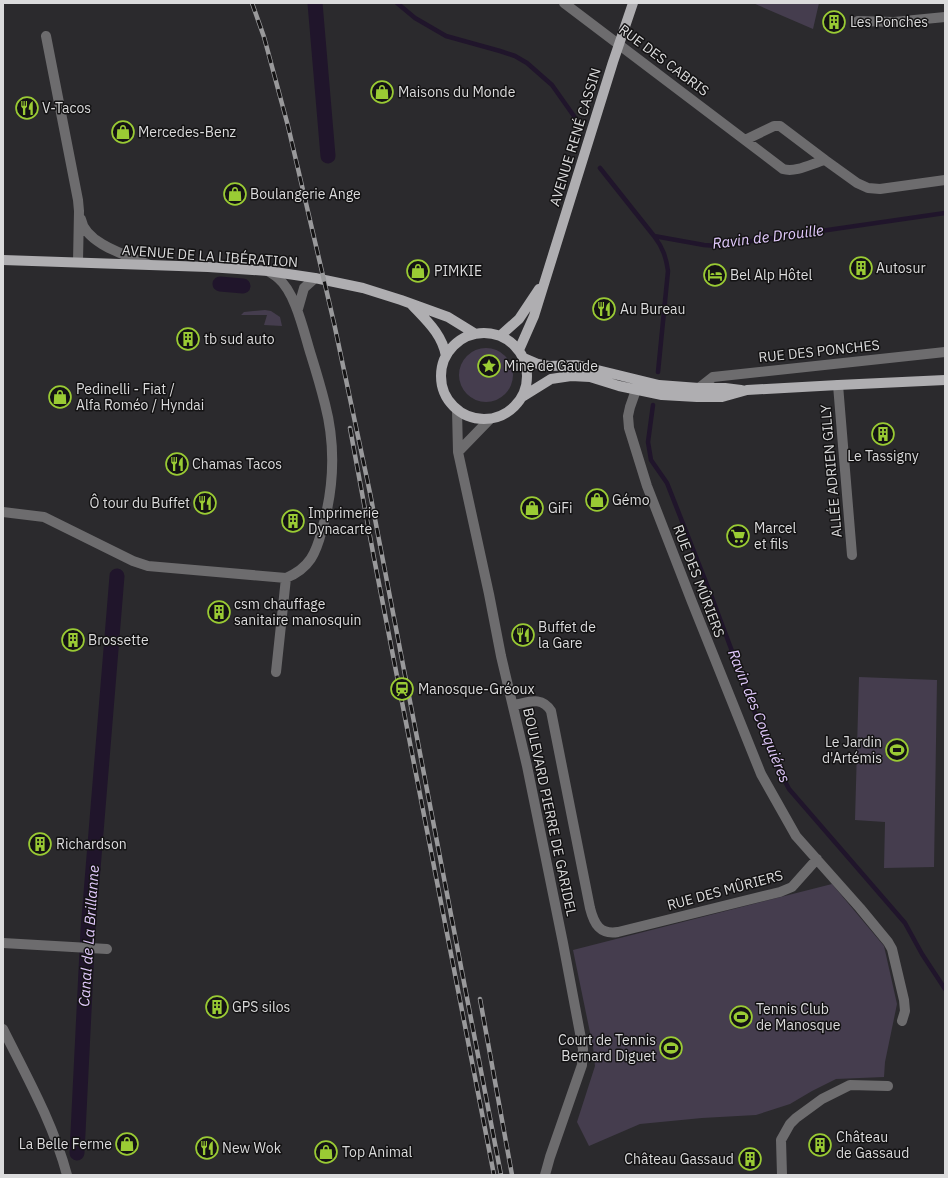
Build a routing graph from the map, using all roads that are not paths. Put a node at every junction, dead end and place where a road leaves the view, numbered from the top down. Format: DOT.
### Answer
graph roads {
  1 [pos="564,3"];
  2 [pos="633,3"];
  3 [pos="945,17"];
  4 [pos="858,21"];
  5 [pos="46,36"];
  6 [pos="618,43"];
  7 [pos="745,140"];
  8 [pos="825,160"];
  9 [pos="945,180"];
  10 [pos="79,211"];
  11 [pos="3,260"];
  12 [pos="78,262"];
  13 [pos="151,266"];
  14 [pos="268,271"];
  15 [pos="316,278"];
  16 [pos="546,279"];
  17 [pos="410,304"];
  18 [pos="298,309"];
  19 [pos="474,333"];
  20 [pos="500,336"];
  21 [pos="945,352"];
  22 [pos="521,354"];
  23 [pos="446,356"];
  24 [pos="945,380"];
  25 [pos="838,385"];
  26 [pos="699,388"];
  27 [pos="636,390"];
  28 [pos="747,390"];
  29 [pos="522,397"];
  30 [pos="457,410"];
  31 [pos="490,419"];
  32 [pos="458,452"];
  33 [pos="3,512"];
  34 [pos="852,554"];
  35 [pos="286,578"];
  36 [pos="276,672"];
  37 [pos="513,705"];
  38 [pos="817,859"];
  39 [pos="3,943"];
  40 [pos="107,949"];
  41 [pos="902,1021"];
  42 [pos="3,1029"];
  43 [pos="888,1086"];
  44 [pos="67,1175"];
  45 [pos="71,1175"];
  46 [pos="545,1175"];
  47 [pos="782,1175"];
  1 -- 6 [label="street, RUE DES CABRIS"];
  2 -- 6 [label="main road, AVENUE RENÉ CASSIN"];
  3 -- 4 [label="street"];
  5 -- 10 [label="street"];
  6 -- 7 [label="street, RUE DES CABRIS"];
  6 -- 16 [label="main road, AVENUE RENÉ CASSIN"];
  7 -- 8 [label="street, RUE DES CABRIS"];
  7 -- 8 [label="street"];
  8 -- 9 [label="street"];
  10 -- 12 [label="street"];
  10 -- 13 [label="street"];
  11 -- 12 [label="main road, AVENUE DE LA LIBÉRATION"];
  12 -- 13 [label="main road, AVENUE DE LA LIBÉRATION"];
  13 -- 14 [label="main road, AVENUE DE LA LIBÉRATION"];
  14 -- 15 [label="main road, AVENUE DE LA LIBÉRATION"];
  14 -- 18 [label="street"];
  15 -- 17 [label="main road, AVENUE DE LA LIBÉRATION"];
  15 -- 18 [label="street"];
  16 -- 20 [label="main road, AVENUE RENÉ CASSIN"];
  16 -- 22 [label="main road, AVENUE RENÉ CASSIN"];
  17 -- 19 [label="main road, AVENUE DE LA LIBÉRATION"];
  17 -- 23 [label="main road, AVENUE DE LA LIBÉRATION"];
  18 -- 35 [label="street"];
  19 -- 20 [label="main road"];
  19 -- 23 [label="main road"];
  20 -- 22 [label="main road"];
  21 -- 26 [label="street, RUE DES PONCHES"];
  22 -- 26 [label="main road"];
  22 -- 29 [label="main road"];
  23 -- 30 [label="main road"];
  24 -- 25 [label="main road"];
  25 -- 28 [label="main road"];
  25 -- 34 [label="street, ALLÉE ADRIEN GILLY"];
  26 -- 28 [label="main road"];
  27 -- 28 [label="main road"];
  27 -- 29 [label="main road"];
  27 -- 38 [label="street, RUE DES MÛRIERS"];
  29 -- 31 [label="main road"];
  30 -- 31 [label="main road"];
  30 -- 32 [label="street, BOULEVARD PIERRE DE GARIDEL"];
  31 -- 32 [label="street"];
  32 -- 37 [label="street, BOULEVARD PIERRE DE GARIDEL"];
  33 -- 35 [label="street"];
  35 -- 36 [label="street"];
  37 -- 38 [label="street, RUE DES MÛRIERS"];
  37 -- 46 [label="street, BOULEVARD PIERRE DE GARIDEL"];
  38 -- 41 [label="street"];
  39 -- 40 [label="street"];
  42 -- 44 [label="street"];
  43 -- 47 [label="street"];
  44 -- 45 [label="street"];
}
